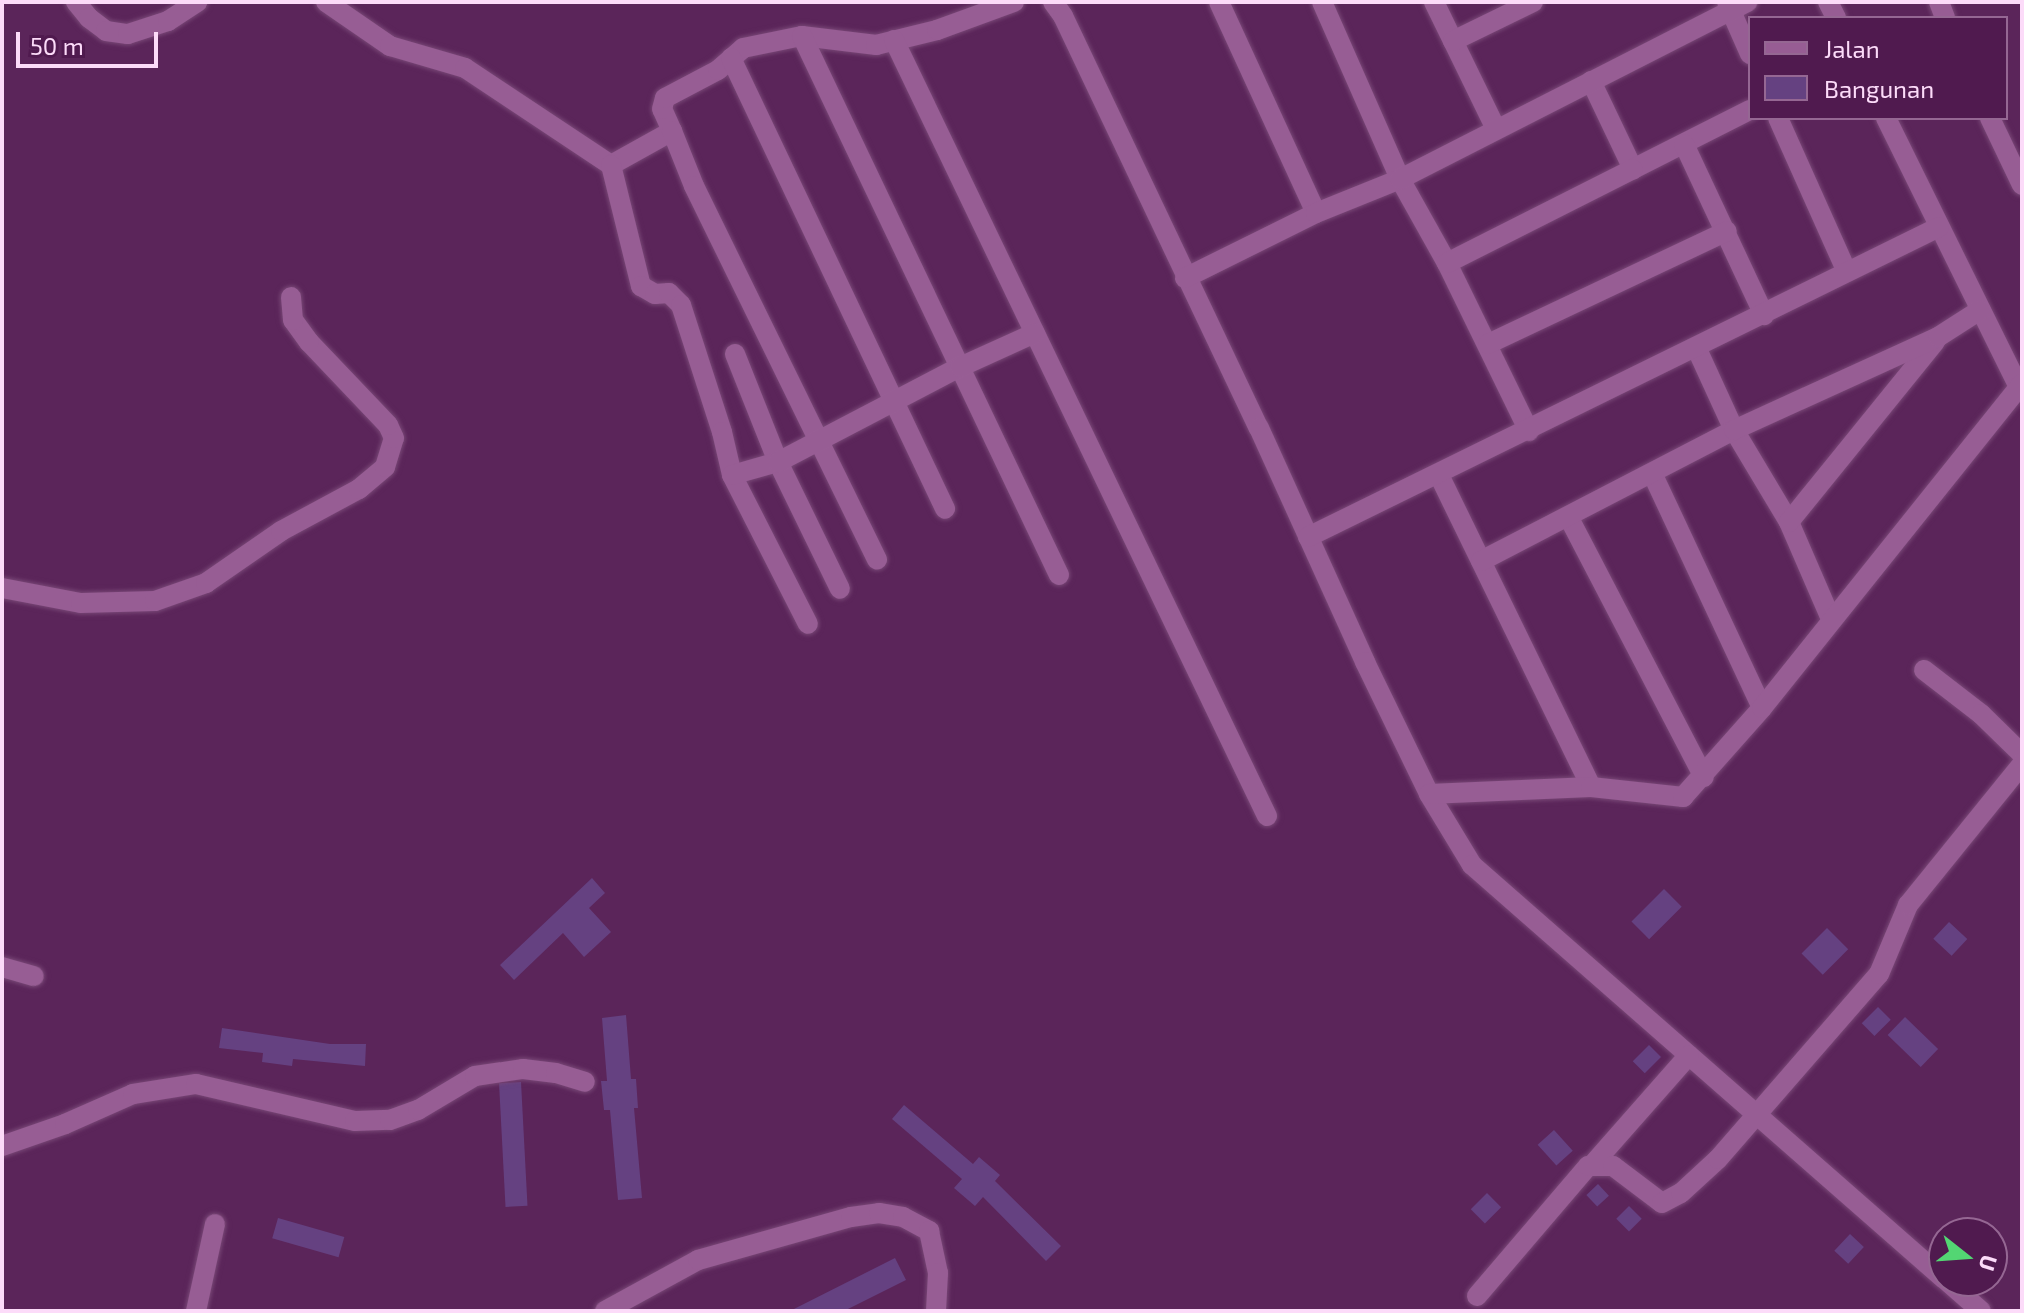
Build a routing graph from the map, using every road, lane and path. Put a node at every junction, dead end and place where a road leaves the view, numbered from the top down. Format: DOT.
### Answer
graph roads {
  1 [pos="76,2"];
  2 [pos="197,2"];
  3 [pos="326,2"];
  4 [pos="1014,2"];
  5 [pos="1219,2"];
  6 [pos="1322,2"];
  7 [pos="1434,2"];
  8 [pos="1533,2"];
  9 [pos="1062,5"];
  10 [pos="1735,5"];
  11 [pos="802,36"];
  12 [pos="894,40"];
  13 [pos="1453,41"];
  14 [pos="1748,47"];
  15 [pos="731,58"];
  16 [pos="1591,81"];
  17 [pos="1748,111"];
  18 [pos="1779,120"];
  19 [pos="1887,120"];
  20 [pos="1991,120"];
  21 [pos="1496,129"];
  22 [pos="672,131"];
  23 [pos="1684,144"];
  24 [pos="611,165"];
  25 [pos="1633,169"];
  26 [pos="1400,179"];
  27 [pos="2022,185"];
  28 [pos="1316,213"];
  29 [pos="1939,227"];
  30 [pos="1727,231"];
  31 [pos="1447,263"];
  32 [pos="1846,270"];
  33 [pos="1185,278"];
  34 [pos="291,297"];
  35 [pos="1980,310"];
  36 [pos="1764,315"];
  37 [pos="1035,333"];
  38 [pos="1938,337"];
  39 [pos="1488,344"];
  40 [pos="1696,347"];
  41 [pos="735,354"];
  42 [pos="960,367"];
  43 [pos="2021,386"];
  44 [pos="894,402"];
  45 [pos="1734,430"];
  46 [pos="1529,431"];
  47 [pos="820,439"];
  48 [pos="778,462"];
  49 [pos="1652,473"];
  50 [pos="732,475"];
  51 [pos="1439,475"];
  52 [pos="945,509"];
  53 [pos="1569,518"];
  54 [pos="1789,522"];
  55 [pos="1308,537"];
  56 [pos="877,560"];
  57 [pos="1481,561"];
  58 [pos="1059,575"];
  59 [pos="2,588"];
  60 [pos="840,589"];
  61 [pos="1831,619"];
  62 [pos="808,624"];
  63 [pos="1924,670"];
  64 [pos="1762,708"];
  65 [pos="2022,754"];
  66 [pos="2022,764"];
  67 [pos="1704,777"];
  68 [pos="1591,787"];
  69 [pos="1429,794"];
  70 [pos="1267,816"];
  71 [pos="2,967"];
  72 [pos="34,976"];
  73 [pos="1689,1055"];
  74 [pos="585,1082"];
  75 [pos="1758,1115"];
  76 [pos="2,1146"];
  77 [pos="1593,1164"];
  78 [pos="215,1224"];
  79 [pos="1928,1265"];
  80 [pos="1477,1296"];
  81 [pos="1965,1297"];
  82 [pos="196,1311"];
  83 [pos="605,1311"];
  84 [pos="936,1311"];
  85 [pos="1981,1311"];
  1 -- 2 [label="street"];
  3 -- 24 [label="street"];
  4 -- 12 [label="street"];
  5 -- 28 [label="street"];
  6 -- 26 [label="street"];
  7 -- 13 [label="street"];
  8 -- 13 [label="street"];
  9 -- 33 [label="street"];
  10 -- 14 [label="street"];
  10 -- 16 [label="street"];
  11 -- 12 [label="street"];
  11 -- 15 [label="street"];
  11 -- 42 [label="street"];
  12 -- 37 [label="street"];
  13 -- 21 [label="street"];
  15 -- 22 [label="street"];
  15 -- 44 [label="street"];
  16 -- 21 [label="street"];
  16 -- 25 [label="street"];
  17 -- 23 [label="street"];
  18 -- 32 [label="street"];
  19 -- 29 [label="street"];
  20 -- 27 [label="street"];
  21 -- 26 [label="street"];
  22 -- 24 [label="street"];
  22 -- 47 [label="street"];
  23 -- 25 [label="street"];
  23 -- 30 [label="street"];
  24 -- 50 [label="street"];
  25 -- 31 [label="street"];
  26 -- 28 [label="street"];
  26 -- 31 [label="street"];
  28 -- 33 [label="street"];
  29 -- 32 [label="street"];
  29 -- 35 [label="street"];
  30 -- 36 [label="street"];
  30 -- 39 [label="street"];
  31 -- 39 [label="street"];
  32 -- 36 [label="street"];
  33 -- 55 [label="street"];
  34 -- 59 [label="street"];
  35 -- 38 [label="street"];
  35 -- 43 [label="street"];
  36 -- 40 [label="street"];
  37 -- 42 [label="street"];
  37 -- 70 [label="street"];
  38 -- 45 [label="street"];
  38 -- 54 [label="street"];
  39 -- 46 [label="street"];
  40 -- 45 [label="street"];
  40 -- 46 [label="street"];
  41 -- 48 [label="street"];
  42 -- 44 [label="street"];
  42 -- 58 [label="street"];
  43 -- 61 [label="street"];
  44 -- 47 [label="street"];
  44 -- 52 [label="street"];
  45 -- 49 [label="street"];
  45 -- 54 [label="street"];
  46 -- 51 [label="street"];
  47 -- 48 [label="street"];
  47 -- 56 [label="street"];
  48 -- 50 [label="street"];
  48 -- 60 [label="street"];
  49 -- 53 [label="street"];
  49 -- 64 [label="street"];
  50 -- 62 [label="street"];
  51 -- 55 [label="street"];
  51 -- 57 [label="street"];
  53 -- 57 [label="street"];
  53 -- 67 [label="street"];
  54 -- 61 [label="street"];
  55 -- 69 [label="street"];
  57 -- 68 [label="street"];
  61 -- 64 [label="street"];
  63 -- 65 [label="street"];
  64 -- 67 [label="street"];
  66 -- 75 [label="street"];
  67 -- 68 [label="street"];
  68 -- 69 [label="street"];
  69 -- 73 [label="street"];
  71 -- 72 [label="street"];
  73 -- 75 [label="street"];
  73 -- 77 [label="street"];
  74 -- 76 [label="street"];
  75 -- 77 [label="street"];
  75 -- 79 [label="street"];
  77 -- 80 [label="street"];
  78 -- 82 [label="street"];
  81 -- 85 [label="street"];
  83 -- 84 [label="street"];
}
